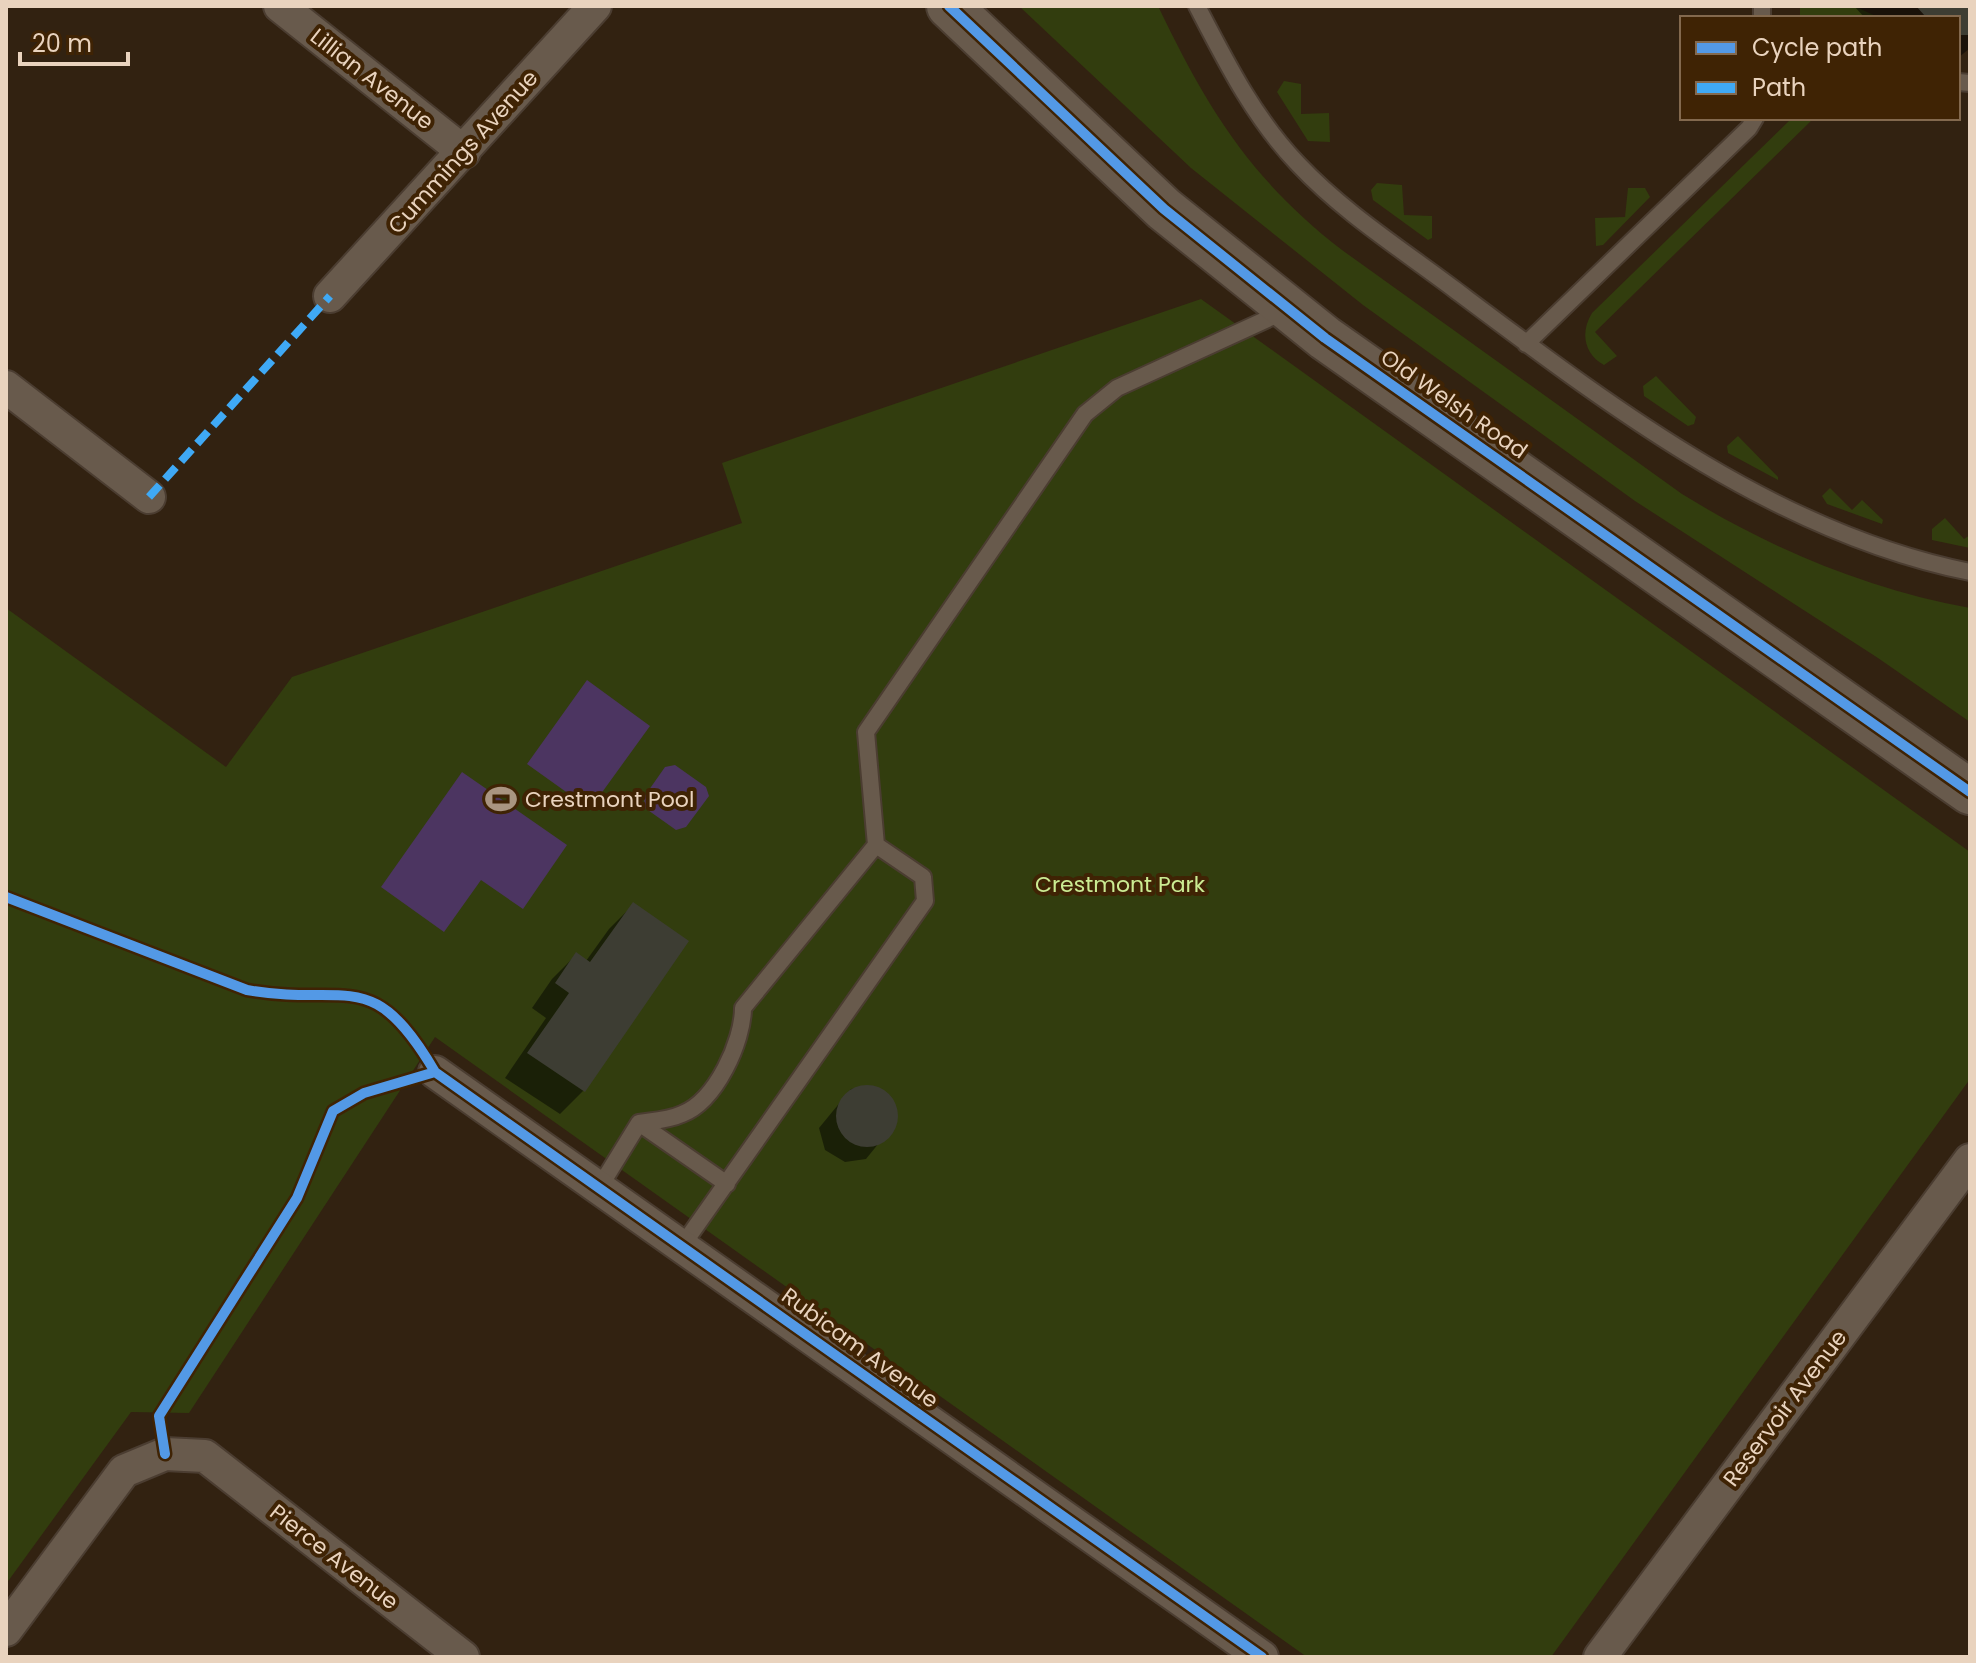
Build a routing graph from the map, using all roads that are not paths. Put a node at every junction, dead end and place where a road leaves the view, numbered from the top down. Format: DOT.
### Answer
graph roads {
  1 [pos="280,6"];
  2 [pos="595,6"];
  3 [pos="949,6"];
  4 [pos="1197,6"];
  5 [pos="1754,120"];
  6 [pos="464,152"];
  7 [pos="330,296"];
  8 [pos="1289,309"];
  9 [pos="1526,344"];
  10 [pos="6,387"];
  11 [pos="149,497"];
  12 [pos="1970,572"];
  13 [pos="1970,792"];
  14 [pos="876,845"];
  15 [pos="435,1072"];
  16 [pos="639,1123"];
  17 [pos="1970,1160"];
  18 [pos="727,1184"];
  19 [pos="599,1188"];
  20 [pos="682,1246"];
  21 [pos="6,1630"];
  22 [pos="463,1657"];
  23 [pos="1262,1657"];
  24 [pos="1600,1657"];
  1 -- 6 [label="street, Lillian Avenue"];
  2 -- 6 [label="street, Cummings Avenue"];
  3 -- 8 [label="street, Old Welsh Road"];
  4 -- 9 [label="lane"];
  5 -- 9 [label="lane"];
  6 -- 7 [label="street, Cummings Avenue"];
  8 -- 13 [label="street, Old Welsh Road"];
  8 -- 14 [label="lane"];
  9 -- 12 [label="lane"];
  10 -- 11 [label="street"];
  14 -- 16 [label="lane"];
  14 -- 18 [label="lane"];
  15 -- 19 [label="street, Rubicam Avenue"];
  16 -- 18 [label="lane"];
  16 -- 19 [label="lane"];
  17 -- 24 [label="street, Reservoir Avenue"];
  18 -- 20 [label="lane"];
  19 -- 20 [label="street, Rubicam Avenue"];
  20 -- 23 [label="street, Rubicam Avenue"];
  21 -- 22 [label="street, Pierce Avenue"];
}
